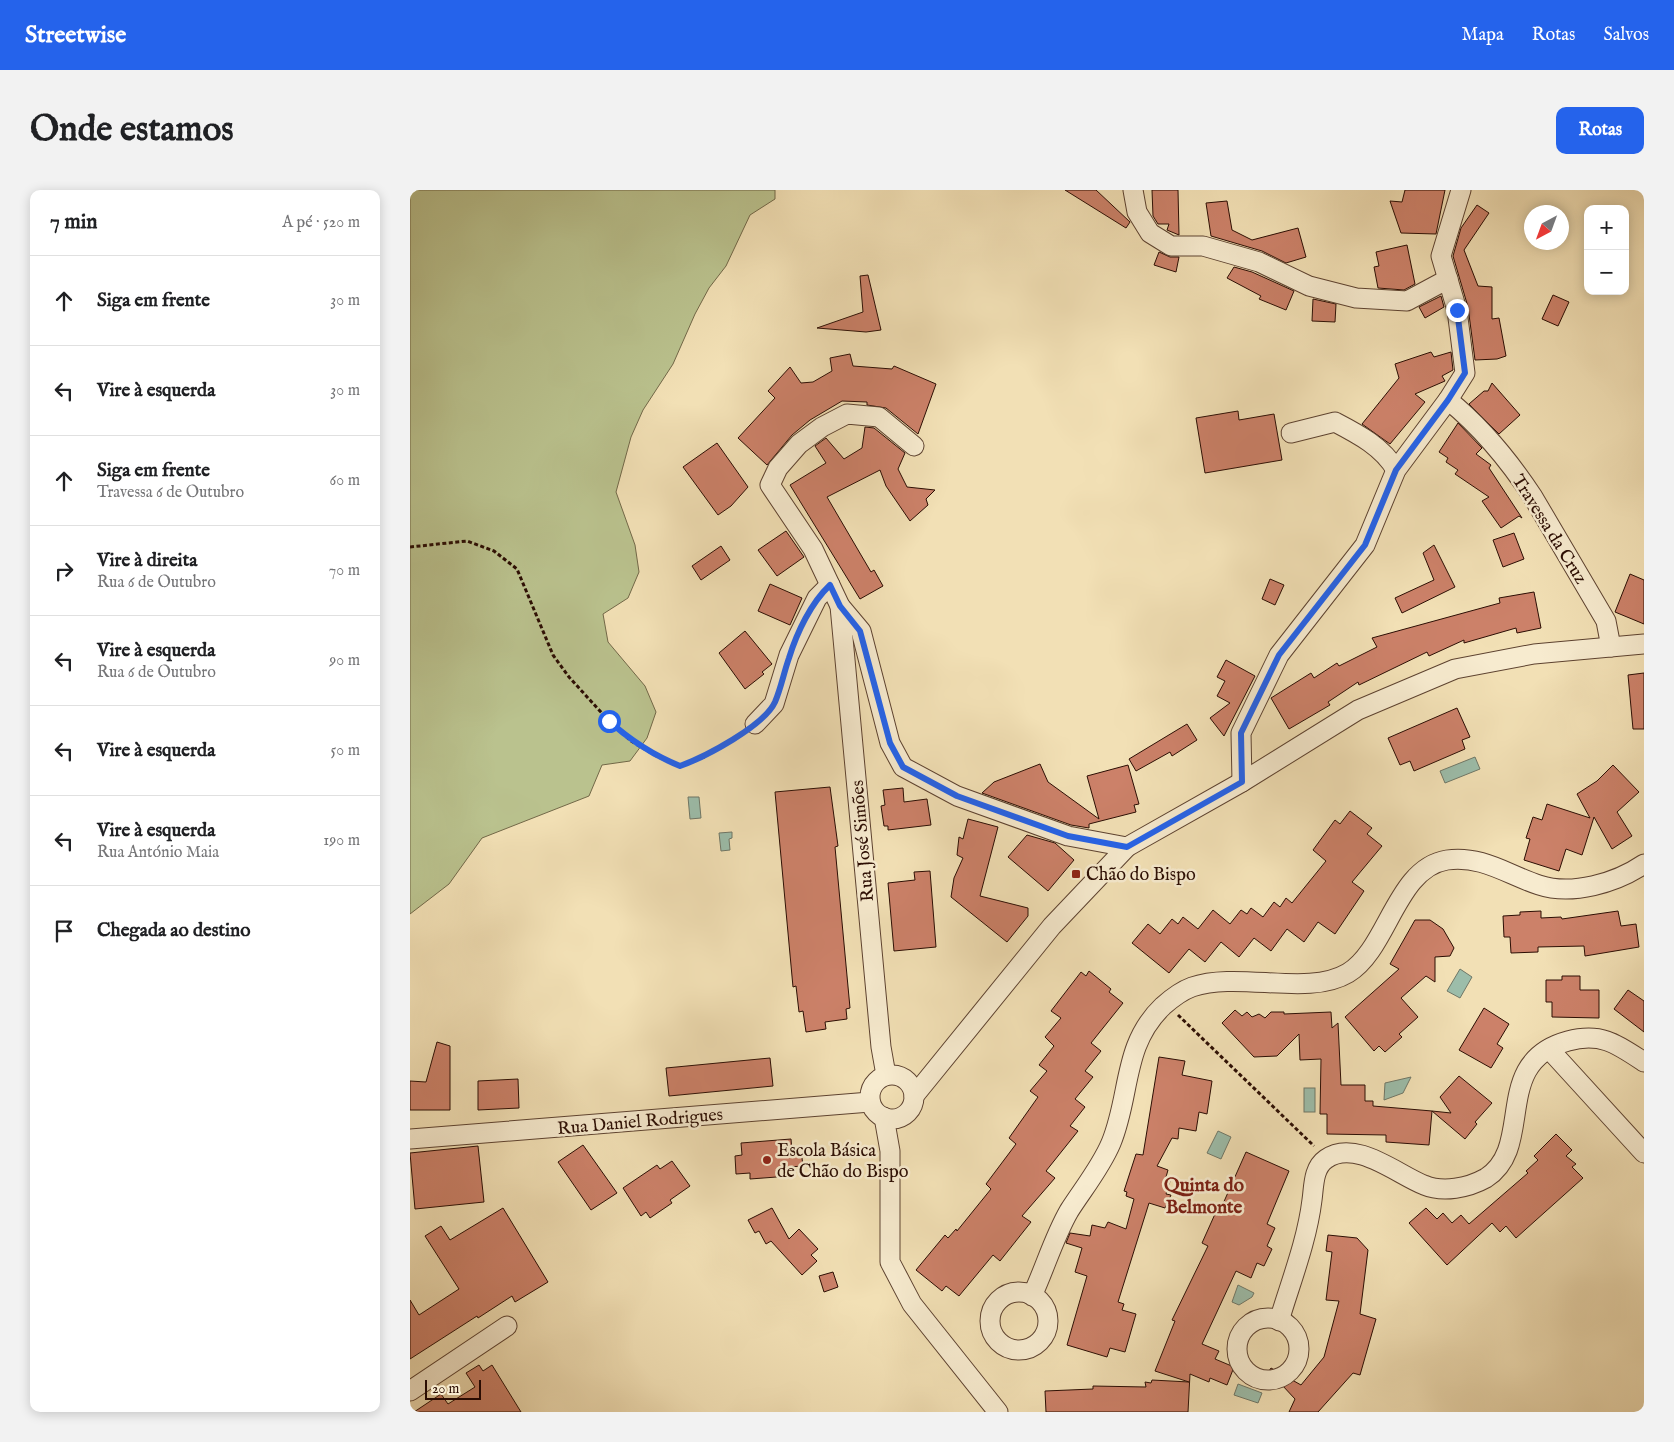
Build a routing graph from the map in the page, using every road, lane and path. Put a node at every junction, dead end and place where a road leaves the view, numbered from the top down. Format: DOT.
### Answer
graph roads {
  1 [pos="1133,190"];
  2 [pos="1461,190"];
  3 [pos="1448,279"];
  4 [pos="1448,400"];
  5 [pos="1290,432"];
  6 [pos="914,446"];
  7 [pos="1396,470"];
  8 [pos="410,547"];
  9 [pos="830,585"];
  10 [pos="840,606"];
  11 [pos="1644,644"];
  12 [pos="1611,647"];
  13 [pos="755,724"];
  14 [pos="1242,782"];
  15 [pos="1127,847"];
  16 [pos="1644,864"];
  17 [pos="1166,1004"];
  18 [pos="1550,1049"];
  19 [pos="943,1059"];
  20 [pos="1644,1062"];
  21 [pos="894,1077"];
  22 [pos="914,1096"];
  23 [pos="870,1102"];
  24 [pos="904,1116"];
  25 [pos="884,1118"];
  26 [pos="410,1139"];
  27 [pos="890,1151"];
  28 [pos="1644,1153"];
  29 [pos="1327,1158"];
  30 [pos="1032,1296"];
  31 [pos="1280,1321"];
  32 [pos="507,1326"];
  33 [pos="410,1390"];
  34 [pos="998,1412"];
  1 -- 3 [label="street"];
  2 -- 3 [label="street"];
  3 -- 4 [label="street"];
  4 -- 7 [label="street"];
  4 -- 12 [label="street, Travessa da Cruz"];
  5 -- 7 [label="street"];
  6 -- 9 [label="street"];
  7 -- 14 [label="street"];
  8 -- 13 [label="path"];
  9 -- 10 [label="street"];
  9 -- 13 [label="street"];
  10 -- 15 [label="street"];
  10 -- 21 [label="street, Rua José Simões"];
  11 -- 12 [label="street"];
  12 -- 14 [label="street"];
  14 -- 15 [label="street"];
  15 -- 19 [label="street"];
  16 -- 17 [label="street"];
  17 -- 29 [label="path"];
  17 -- 30 [label="street"];
  18 -- 20 [label="street"];
  18 -- 28 [label="street"];
  18 -- 29 [label="street"];
  19 -- 21 [label="street"];
  19 -- 22 [label="street"];
  21 -- 22 [label="street"];
  21 -- 23 [label="street"];
  22 -- 24 [label="street"];
  23 -- 25 [label="street"];
  23 -- 26 [label="street, Rua Daniel Rodrigues"];
  24 -- 25 [label="street"];
  24 -- 27 [label="street"];
  25 -- 27 [label="street"];
  27 -- 34 [label="street"];
  29 -- 31 [label="street"];
  32 -- 33 [label="street"];
}
